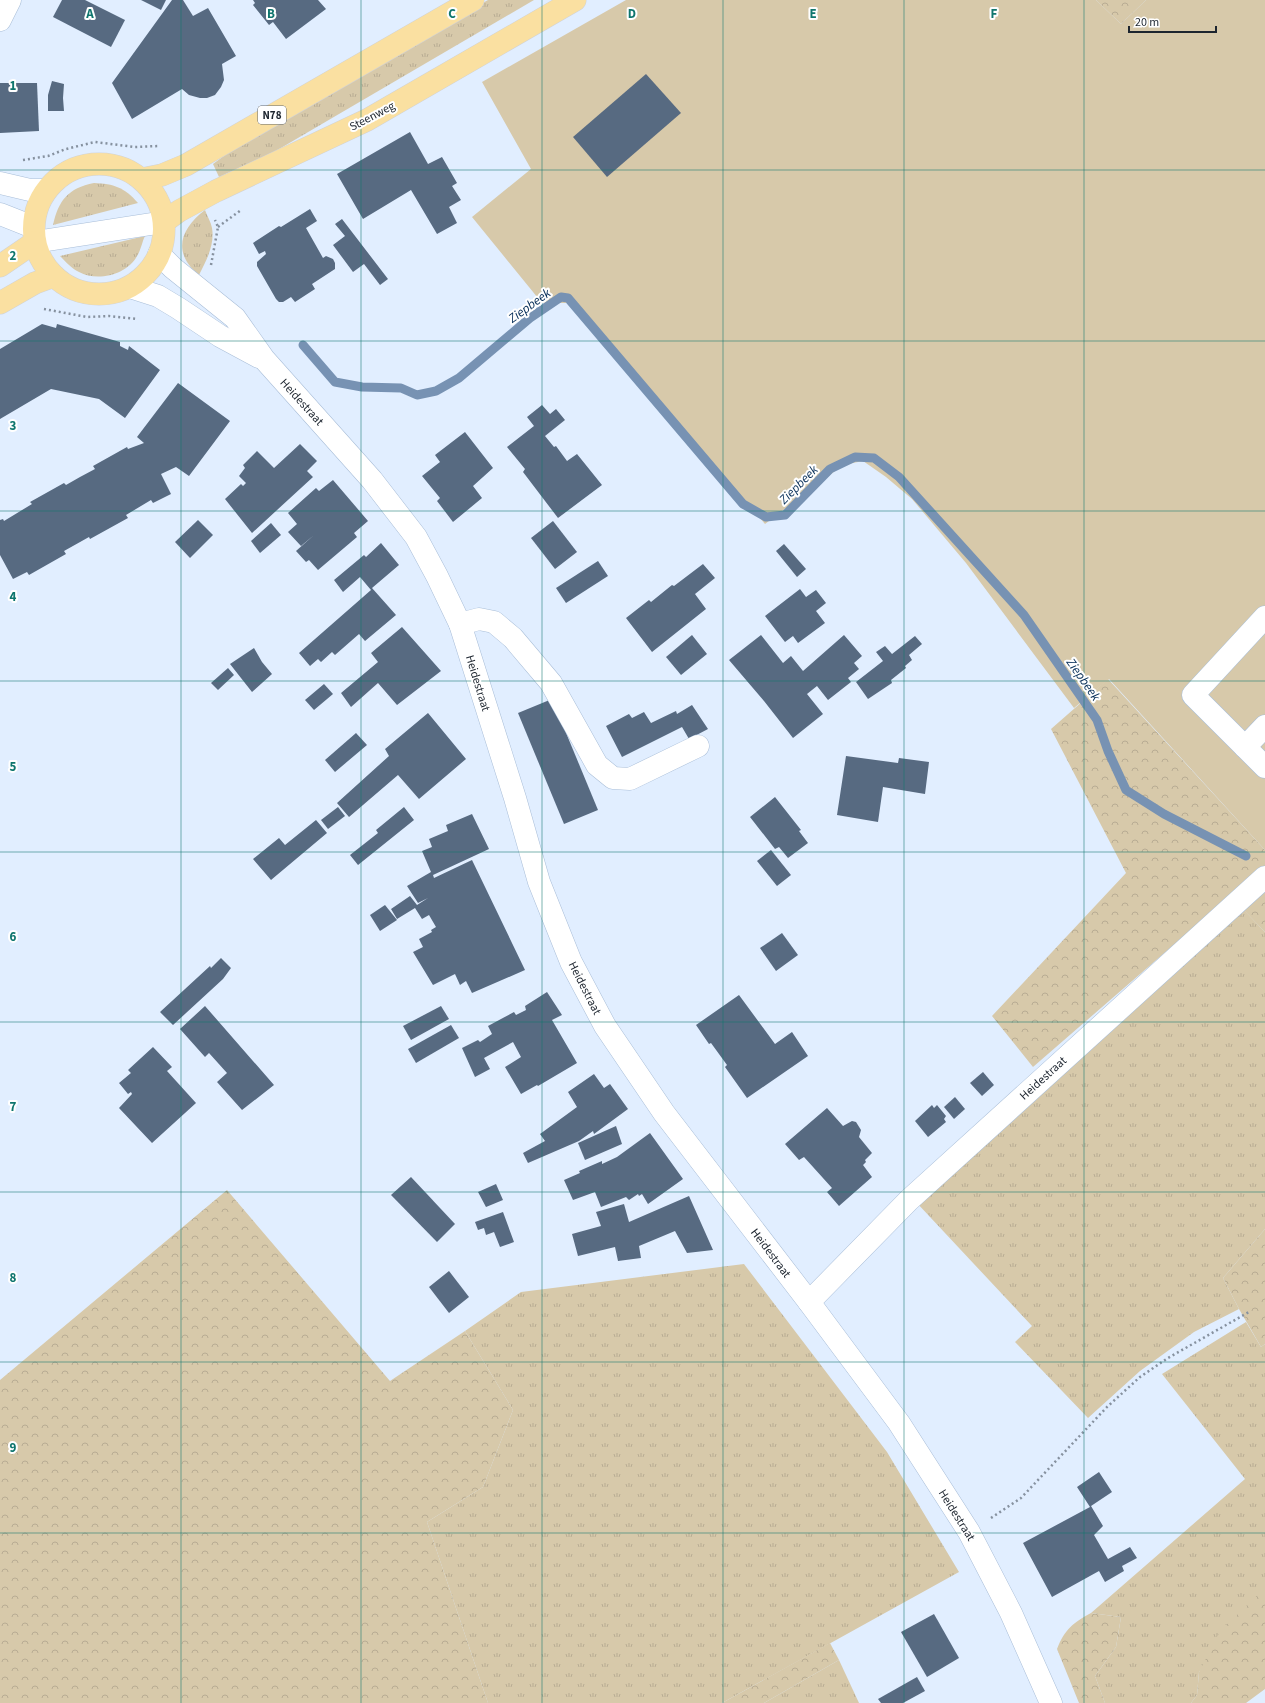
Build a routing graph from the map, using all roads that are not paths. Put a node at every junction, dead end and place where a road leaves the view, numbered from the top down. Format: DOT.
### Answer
graph roads {
  1 [pos="10,0"];
  2 [pos="473,0"];
  3 [pos="575,0"];
  4 [pos="0,20"];
  5 [pos="142,179"];
  6 [pos="0,183"];
  7 [pos="46,190"];
  8 [pos="0,214"];
  9 [pos="164,222"];
  10 [pos="34,234"];
  11 [pos="159,254"];
  12 [pos="0,266"];
  13 [pos="54,276"];
  14 [pos="130,287"];
  15 [pos="0,303"];
  16 [pos="264,359"];
  17 [pos="1265,617"];
  18 [pos="460,624"];
  19 [pos="1265,726"];
  20 [pos="698,746"];
  21 [pos="1245,747"];
  22 [pos="1265,767"];
  23 [pos="1265,877"];
  24 [pos="809,1302"];
  25 [pos="1051,1703"];
  1 -- 4 [label="street"];
  2 -- 5 [label="main road, N78"];
  3 -- 9 [label="main road, Steenweg"];
  5 -- 7 [label="main road"];
  5 -- 9 [label="main road"];
  6 -- 7 [label="street"];
  7 -- 10 [label="main road"];
  8 -- 10 [label="street"];
  9 -- 10 [label="street"];
  9 -- 11 [label="main road"];
  10 -- 12 [label="main road"];
  10 -- 13 [label="main road"];
  11 -- 14 [label="main road"];
  11 -- 16 [label="street, Heidestraat"];
  13 -- 14 [label="main road"];
  13 -- 15 [label="main road"];
  14 -- 16 [label="street, Heidestraat"];
  16 -- 18 [label="street, Heidestraat"];
  17 -- 21 [label="street"];
  18 -- 20 [label="street"];
  18 -- 24 [label="street, Heidestraat"];
  19 -- 21 [label="street"];
  21 -- 22 [label="street"];
  23 -- 24 [label="street, Heidestraat"];
  24 -- 25 [label="street, Heidestraat"];
}
